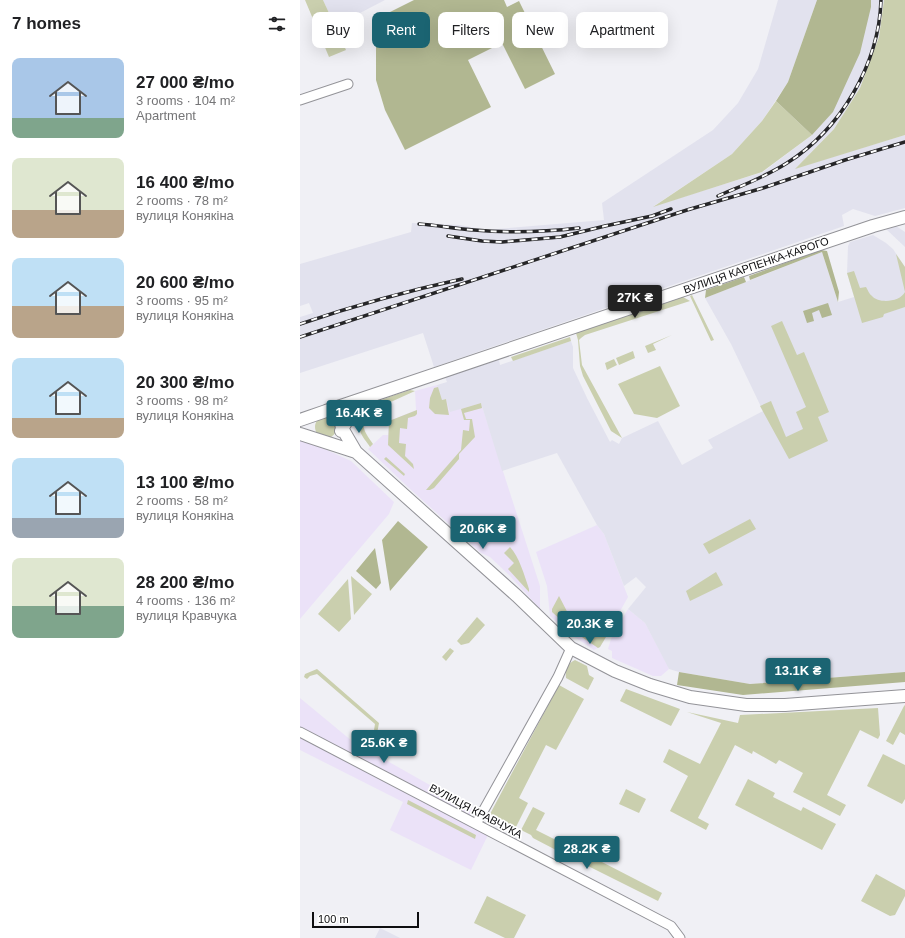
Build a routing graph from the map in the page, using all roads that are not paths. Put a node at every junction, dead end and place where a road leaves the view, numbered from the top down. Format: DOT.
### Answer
graph roads {
  1 [pos="348,84"];
  2 [pos="300,100"];
  3 [pos="905,217"];
  4 [pos="358,401"];
  5 [pos="322,413"];
  6 [pos="300,420"];
  7 [pos="342,428"];
  8 [pos="300,434"];
  9 [pos="324,442"];
  10 [pos="356,452"];
  11 [pos="571,648"];
  12 [pos="905,696"];
  13 [pos="300,732"];
  14 [pos="476,824"];
  15 [pos="680,938"];
  1 -- 2 [label="street"];
  3 -- 4 [label="main road, ВУЛИЦЯ КАРПЕНКА-КАРОГО"];
  4 -- 5 [label="main road, ВУЛИЦЯ КАРПЕНКА-КАРОГО"];
  4 -- 7 [label="main road"];
  5 -- 6 [label="main road, ВУЛИЦЯ КАРПЕНКА-КАРОГО"];
  5 -- 7 [label="main road"];
  5 -- 9 [label="main road"];
  7 -- 9 [label="main road"];
  7 -- 10 [label="main road"];
  8 -- 9 [label="main road"];
  9 -- 10 [label="main road"];
  10 -- 11 [label="main road"];
  11 -- 12 [label="main road"];
  11 -- 14 [label="street"];
  13 -- 14 [label="street, ВУЛИЦЯ КРАВЧУКА"];
  14 -- 15 [label="street, ВУЛИЦЯ КРАВЧУКА"];
}
